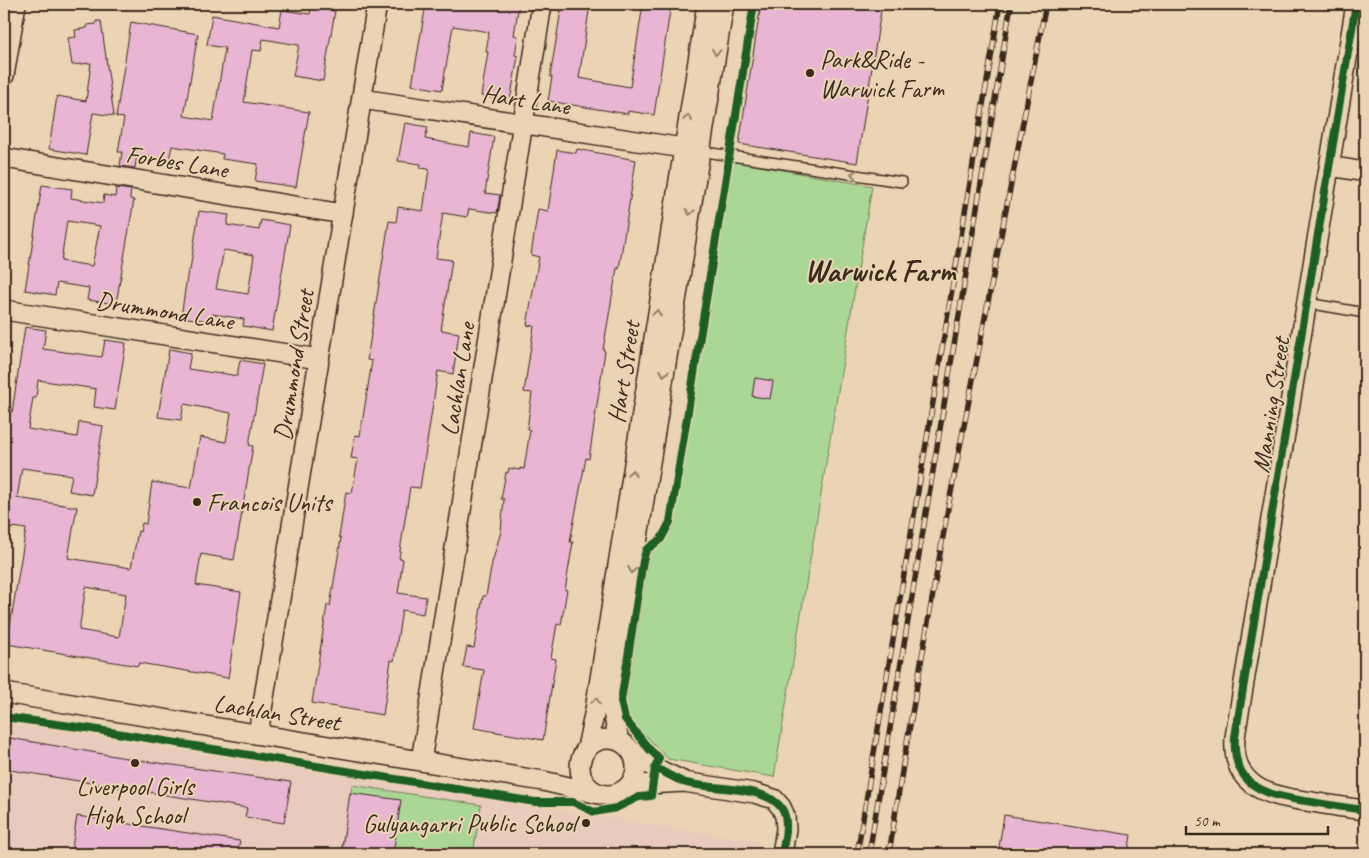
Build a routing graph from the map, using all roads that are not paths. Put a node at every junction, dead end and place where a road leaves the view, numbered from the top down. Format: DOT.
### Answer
graph roads {
  1 [pos="16,4"];
  2 [pos="377,4"];
  3 [pos="542,4"];
  4 [pos="707,4"];
  5 [pos="724,4"];
  6 [pos="1356,4"];
  7 [pos="4,76"];
  8 [pos="362,99"];
  9 [pos="522,124"];
  10 [pos="691,150"];
  11 [pos="4,158"];
  12 [pos="1330,166"];
  13 [pos="1365,172"];
  14 [pos="902,182"];
  15 [pos="343,214"];
  16 [pos="1307,303"];
  17 [pos="4,310"];
  18 [pos="1365,313"];
  19 [pos="319,359"];
  20 [pos="4,693"];
  21 [pos="258,734"];
  22 [pos="626,746"];
  23 [pos="583,757"];
  24 [pos="421,761"];
  25 [pos="543,781"];
  26 [pos="684,782"];
  27 [pos="631,785"];
  28 [pos="599,794"];
  29 [pos="1365,810"];
  30 [pos="782,854"];
  1 -- 7 [label="street"];
  2 -- 8 [label="street, Drummond Street"];
  3 -- 9 [label="street, Lachlan Lane"];
  10 -- 4 [label="street, Hart Street, one-way"];
  5 -- 10 [label="street, Hart Street, one-way"];
  6 -- 12 [label="street, Manning Street"];
  8 -- 9 [label="street, Hart Lane"];
  8 -- 15 [label="street, Drummond Street"];
  9 -- 10 [label="street, Hart Lane"];
  9 -- 24 [label="street, Lachlan Lane"];
  14 -- 10 [label="lane, one-way"];
  10 -- 22 [label="street, Hart Street, one-way"];
  23 -- 10 [label="street, Hart Street, one-way"];
  11 -- 15 [label="street, Forbes Lane"];
  12 -- 13 [label="street"];
  12 -- 16 [label="street, Manning Street"];
  15 -- 19 [label="street, Drummond Street"];
  16 -- 18 [label="lane"];
  16 -- 29 [label="street, Manning Street"];
  17 -- 19 [label="street, Drummond Lane"];
  19 -- 21 [label="street, Drummond Street"];
  20 -- 21 [label="street, Lachlan Street"];
  21 -- 24 [label="street, Lachlan Street"];
  22 -- 23 [label="street"];
  22 -- 26 [label="street"];
  22 -- 27 [label="street"];
  23 -- 25 [label="street"];
  23 -- 28 [label="street"];
  24 -- 25 [label="street, Lachlan Street"];
  25 -- 28 [label="street"];
  26 -- 27 [label="street"];
  26 -- 30 [label="street"];
  27 -- 28 [label="street"];
}
